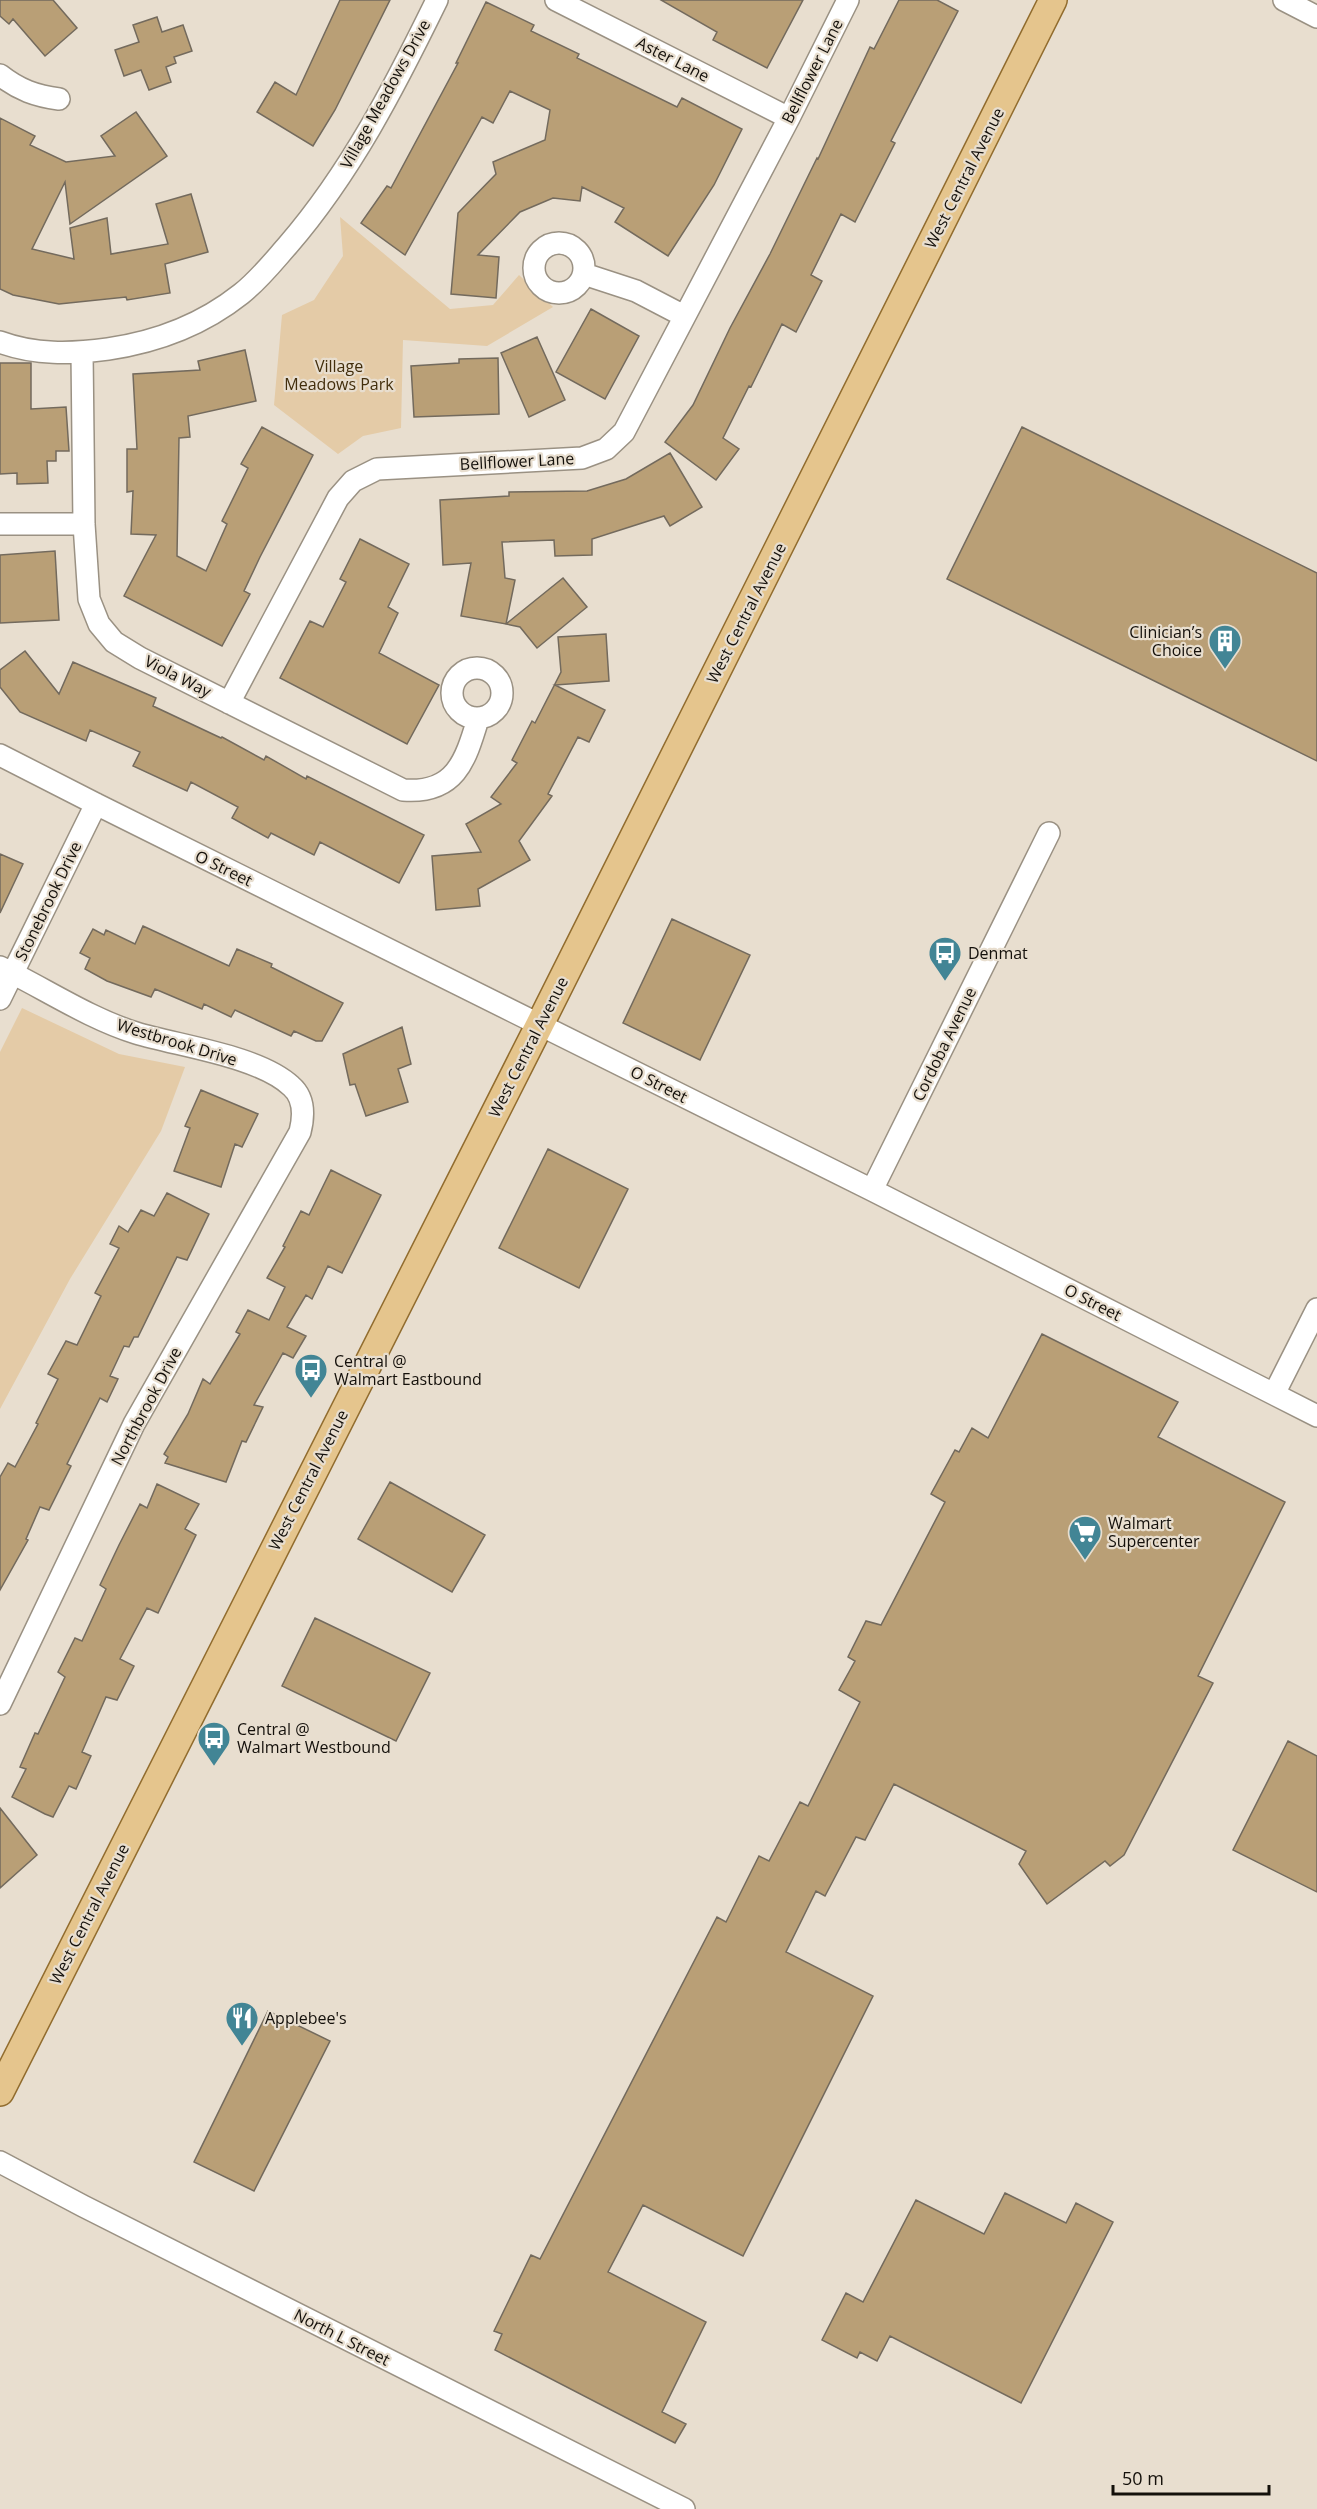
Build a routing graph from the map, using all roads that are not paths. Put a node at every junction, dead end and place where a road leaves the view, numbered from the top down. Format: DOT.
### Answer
graph roads {
  1 [pos="437,0"];
  2 [pos="556,0"];
  3 [pos="848,0"];
  4 [pos="1053,0"];
  5 [pos="1284,0"];
  6 [pos="1317,17"];
  7 [pos="0,75"];
  8 [pos="59,99"];
  9 [pos="789,118"];
  10 [pos="584,274"];
  11 [pos="684,316"];
  12 [pos="0,342"];
  13 [pos="82,352"];
  14 [pos="0,524"];
  15 [pos="84,524"];
  16 [pos="229,703"];
  17 [pos="478,719"];
  18 [pos="0,754"];
  19 [pos="96,804"];
  20 [pos="1049,833"];
  21 [pos="6,970"];
  22 [pos="0,999"];
  23 [pos="540,1024"];
  24 [pos="304,1116"];
  25 [pos="872,1190"];
  26 [pos="1317,1309"];
  27 [pos="1274,1394"];
  28 [pos="1317,1416"];
  29 [pos="0,1704"];
  30 [pos="0,2092"];
  31 [pos="0,2162"];
  32 [pos="684,2509"];
  1 -- 13 [label="street, Village Meadows Drive"];
  2 -- 9 [label="street, Aster Lane"];
  3 -- 9 [label="street, Bellflower Lane"];
  4 -- 23 [label="main road, West Central Avenue"];
  5 -- 6 [label="street"];
  7 -- 8 [label="street"];
  9 -- 11 [label="street, Bellflower Lane"];
  10 -- 11 [label="street"];
  11 -- 16 [label="street, Bellflower Lane"];
  12 -- 13 [label="street, Village Meadows Drive"];
  13 -- 15 [label="street, Viola Way"];
  14 -- 15 [label="street"];
  15 -- 16 [label="street, Viola Way"];
  16 -- 17 [label="street, Viola Way"];
  18 -- 19 [label="street, O Street"];
  19 -- 21 [label="street, Stonebrook Drive"];
  19 -- 23 [label="street, O Street"];
  20 -- 25 [label="street, Cordoba Avenue"];
  21 -- 22 [label="street, Stonebrook Drive"];
  21 -- 24 [label="street, Westbrook Drive"];
  23 -- 25 [label="street, O Street"];
  23 -- 30 [label="main road, West Central Avenue"];
  24 -- 29 [label="street, Northbrook Drive"];
  25 -- 27 [label="street, O Street"];
  26 -- 27 [label="street"];
  27 -- 28 [label="street, O Street"];
  31 -- 32 [label="street, North L Street"];
}
